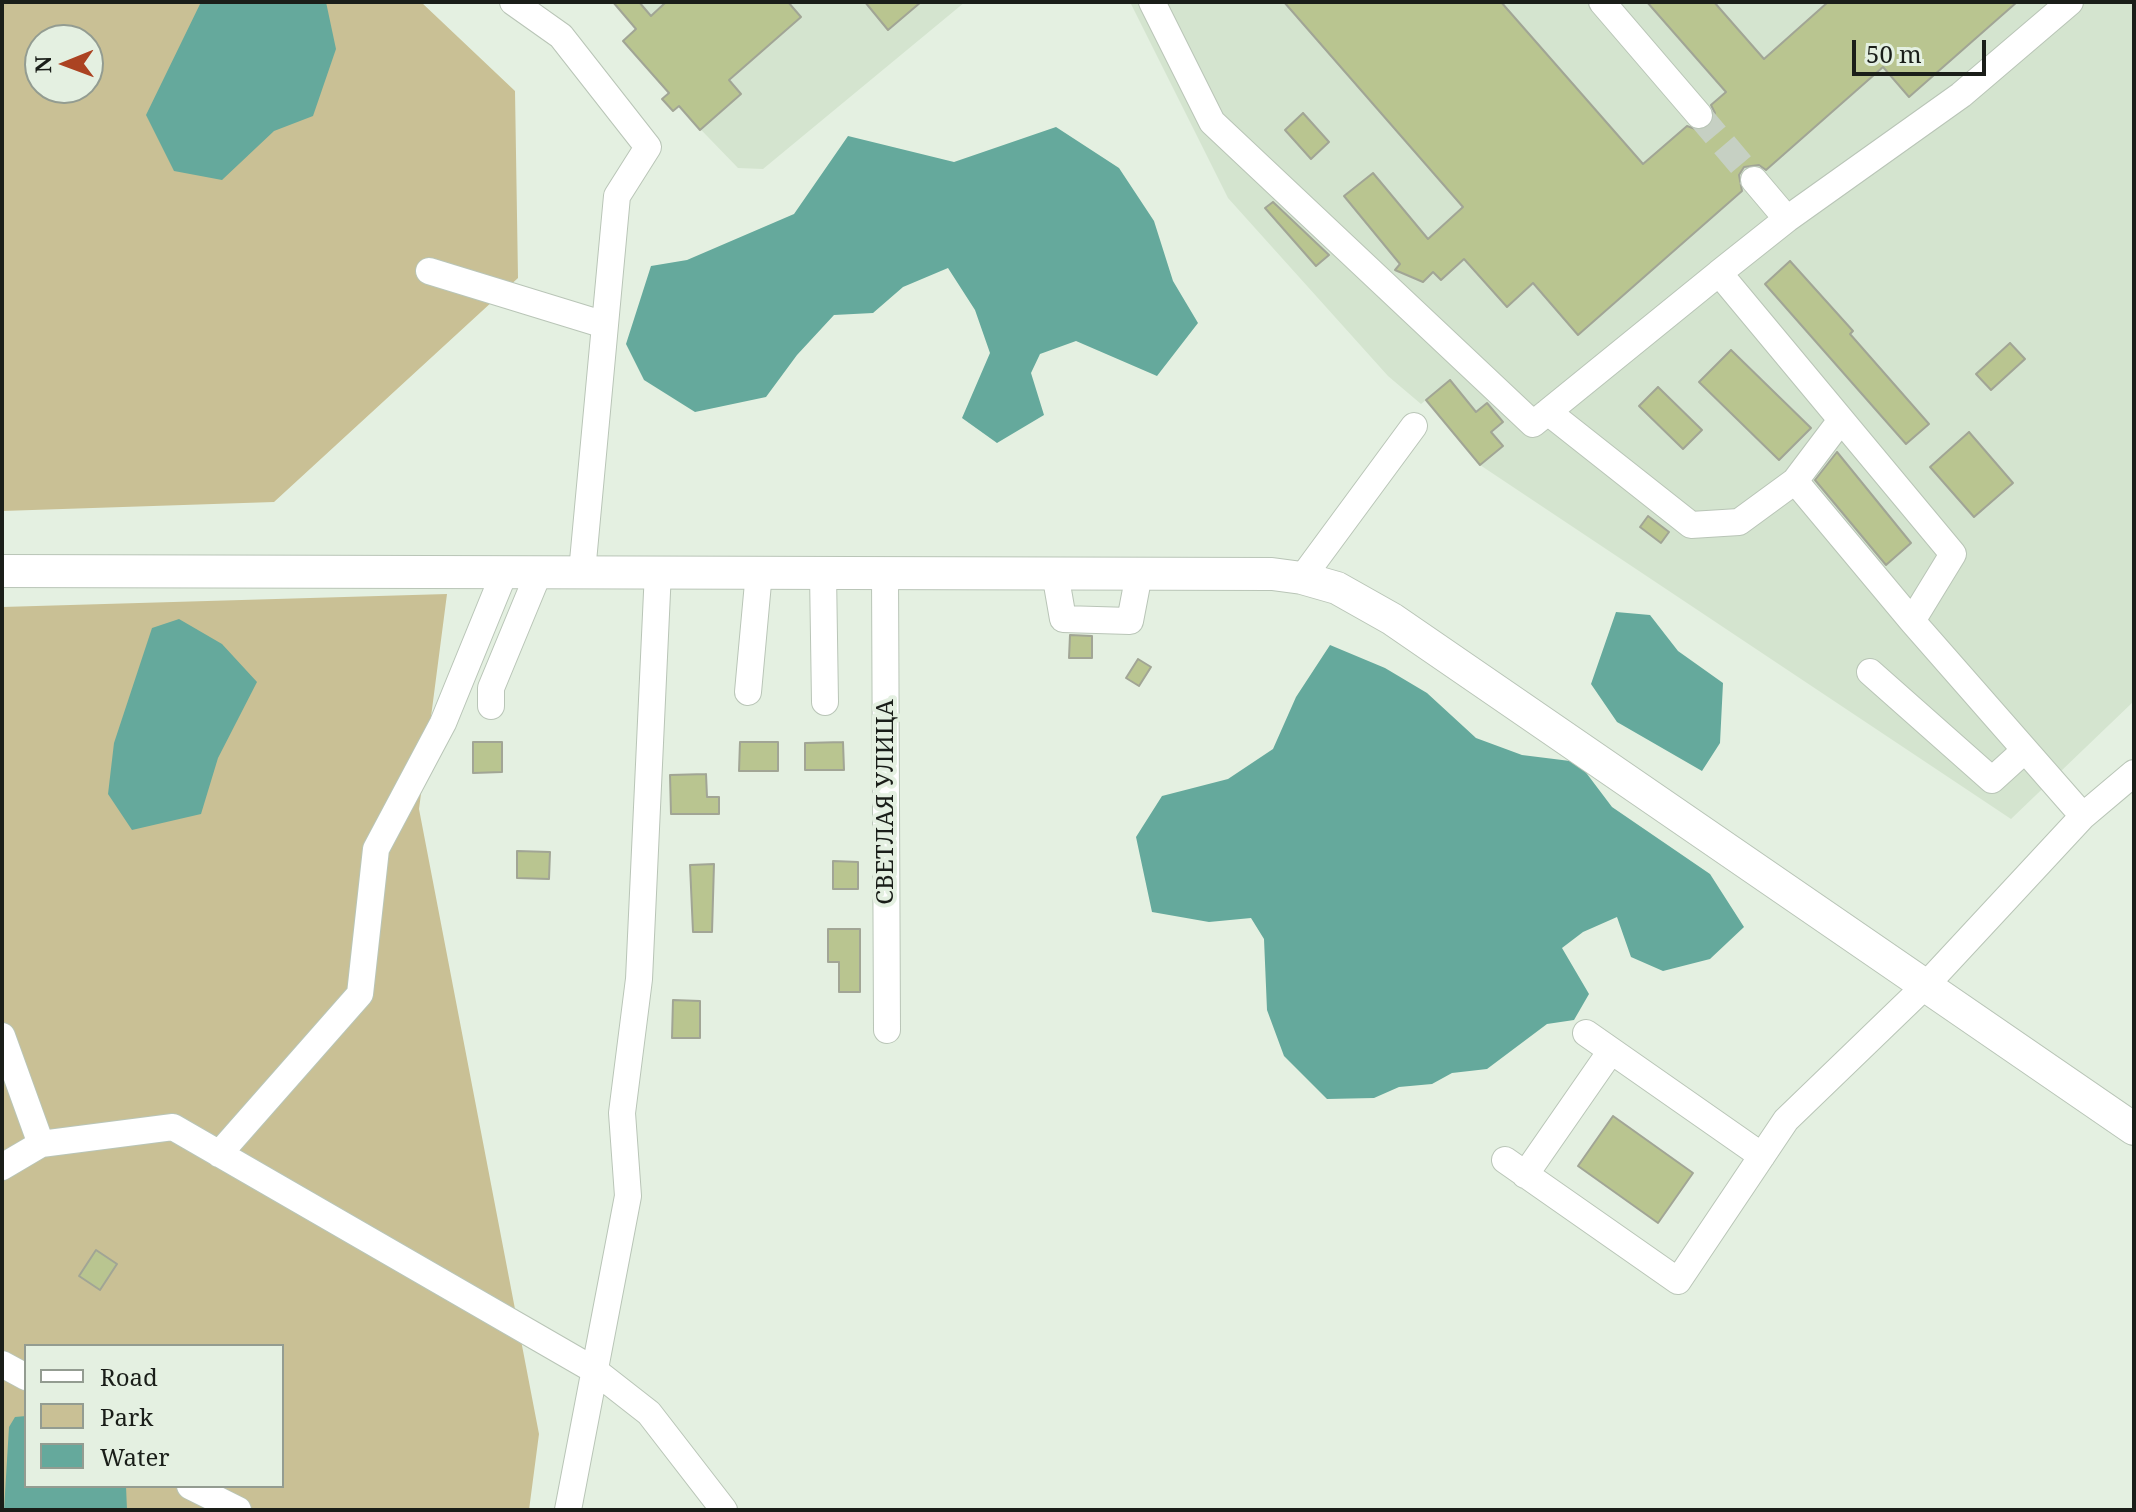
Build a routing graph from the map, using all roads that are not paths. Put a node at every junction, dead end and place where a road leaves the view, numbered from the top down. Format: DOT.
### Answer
graph roads {
  1 [pos="513,2"];
  2 [pos="1152,2"];
  3 [pos="1602,2"];
  4 [pos="2070,2"];
  5 [pos="1699,115"];
  6 [pos="1754,180"];
  7 [pos="1787,219"];
  8 [pos="429,271"];
  9 [pos="1719,273"];
  10 [pos="605,325"];
  11 [pos="1548,412"];
  12 [pos="1841,420"];
  13 [pos="1414,426"];
  14 [pos="1795,481"];
  15 [pos="2,571"];
  16 [pos="505,571"];
  17 [pos="658,571"];
  18 [pos="539,572"];
  19 [pos="582,572"];
  20 [pos="759,572"];
  21 [pos="823,573"];
  22 [pos="1055,573"];
  23 [pos="885,574"];
  24 [pos="1139,574"];
  25 [pos="1302,578"];
  26 [pos="1912,621"];
  27 [pos="1870,672"];
  28 [pos="748,692"];
  29 [pos="825,702"];
  30 [pos="491,706"];
  31 [pos="2025,750"];
  32 [pos="2134,773"];
  33 [pos="2083,816"];
  34 [pos="1926,985"];
  35 [pos="887,1030"];
  36 [pos="1586,1033"];
  37 [pos="2,1036"];
  38 [pos="1611,1051"];
  39 [pos="2134,1129"];
  40 [pos="41,1144"];
  41 [pos="219,1154"];
  42 [pos="1762,1156"];
  43 [pos="2,1167"];
  44 [pos="2,1364"];
  45 [pos="594,1370"];
  46 [pos="24,1376"];
  47 [pos="194,1488"];
  48 [pos="238,1510"];
  49 [pos="568,1510"];
  50 [pos="724,1510"];
  1 -- 10 [label="lane"];
  2 -- 11 [label="lane"];
  3 -- 5 [label="lane"];
  4 -- 7 [label="lane"];
  6 -- 7 [label="lane"];
  7 -- 9 [label="lane"];
  8 -- 10 [label="lane"];
  9 -- 11 [label="lane"];
  9 -- 12 [label="lane"];
  10 -- 19 [label="lane"];
  11 -- 14 [label="lane"];
  12 -- 14 [label="lane"];
  12 -- 26 [label="lane"];
  13 -- 25 [label="lane"];
  14 -- 26 [label="lane"];
  15 -- 16 [label="main road"];
  16 -- 18 [label="main road"];
  16 -- 41 [label="lane"];
  17 -- 19 [label="main road"];
  17 -- 20 [label="main road"];
  17 -- 45 [label="lane"];
  18 -- 19 [label="main road"];
  18 -- 30 [label="lane"];
  20 -- 21 [label="main road"];
  20 -- 28 [label="lane"];
  21 -- 23 [label="main road"];
  21 -- 29 [label="lane"];
  22 -- 23 [label="main road"];
  22 -- 24 [label="main road"];
  22 -- 24 [label="lane"];
  23 -- 35 [label="lane, СВЕТЛАЯ УЛИЦА"];
  24 -- 25 [label="main road"];
  25 -- 34 [label="main road"];
  26 -- 31 [label="lane"];
  27 -- 31 [label="lane"];
  31 -- 33 [label="lane"];
  32 -- 33 [label="lane"];
  33 -- 34 [label="lane"];
  34 -- 39 [label="main road"];
  34 -- 42 [label="lane"];
  36 -- 38 [label="lane"];
  37 -- 40 [label="lane"];
  38 -- 42 [label="lane"];
  38 -- 42 [label="lane"];
  40 -- 41 [label="lane"];
  40 -- 43 [label="lane"];
  41 -- 45 [label="lane"];
  44 -- 46 [label="lane"];
  45 -- 49 [label="lane"];
  45 -- 50 [label="lane"];
  47 -- 48 [label="lane"];
}
